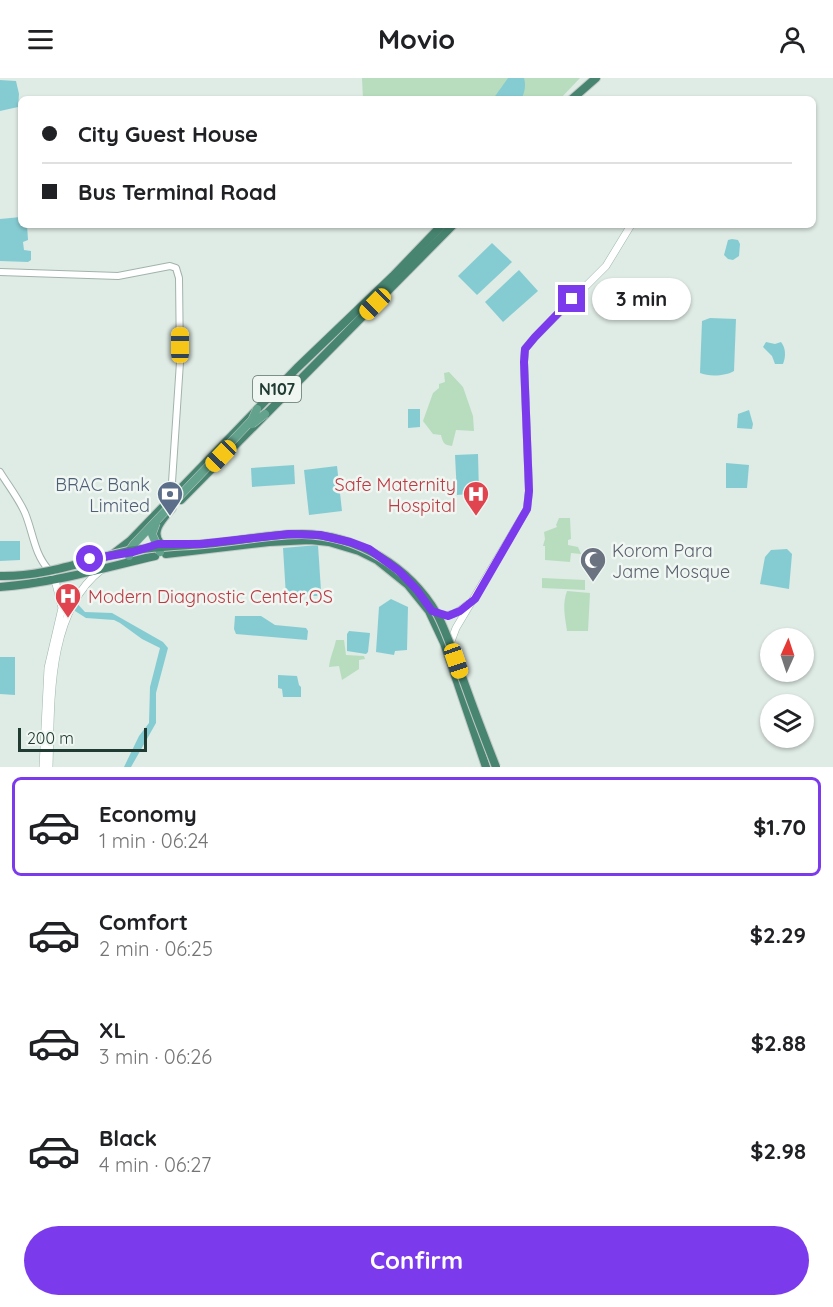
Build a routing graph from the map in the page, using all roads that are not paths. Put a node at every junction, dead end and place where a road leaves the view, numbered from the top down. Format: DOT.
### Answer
graph roads {
  1 [pos="596,78"];
  2 [pos="602,78"];
  3 [pos="575,96"];
  4 [pos="583,96"];
  5 [pos="439,228"];
  6 [pos="450,228"];
  7 [pos="629,228"];
  8 [pos="0,272"];
  9 [pos="261,412"];
  10 [pos="0,472"];
  11 [pos="171,497"];
  12 [pos="160,550"];
  13 [pos="129,554"];
  14 [pos="113,555"];
  15 [pos="108,567"];
  16 [pos="49,570"];
  17 [pos="0,575"];
  18 [pos="55,580"];
  19 [pos="0,581"];
  20 [pos="0,587"];
  21 [pos="475,599"];
  22 [pos="432,611"];
  23 [pos="450,648"];
  24 [pos="44,767"];
  25 [pos="49,767"];
  26 [pos="486,767"];
  27 [pos="496,767"];
  1 -- 3 [label="highway"];
  2 -- 4 [label="highway"];
  5 -- 9 [label="highway, N107"];
  6 -- 9 [label="highway, N107"];
  7 -- 21 [label="main road"];
  8 -- 11 [label="street"];
  9 -- 11 [label="highway, N107"];
  9 -- 12 [label="highway, N107"];
  9 -- 13 [label="main road, bridge"];
  10 -- 16 [label="street"];
  11 -- 14 [label="highway, N107"];
  12 -- 13 [label="highway, bridge"];
  12 -- 14 [label="highway"];
  12 -- 15 [label="highway"];
  12 -- 22 [label="highway"];
  12 -- 26 [label="highway"];
  12 -- 27 [label="highway, bridge"];
  13 -- 17 [label="highway, bridge"];
  13 -- 19 [label="highway, bridge"];
  14 -- 16 [label="highway"];
  15 -- 18 [label="highway"];
  15 -- 25 [label="main road"];
  16 -- 17 [label="highway"];
  16 -- 18 [label="main road"];
  18 -- 20 [label="highway"];
  18 -- 24 [label="main road"];
  21 -- 22 [label="main road"];
  21 -- 23 [label="main road"];
  22 -- 23 [label="highway"];
  23 -- 27 [label="highway"];
}
